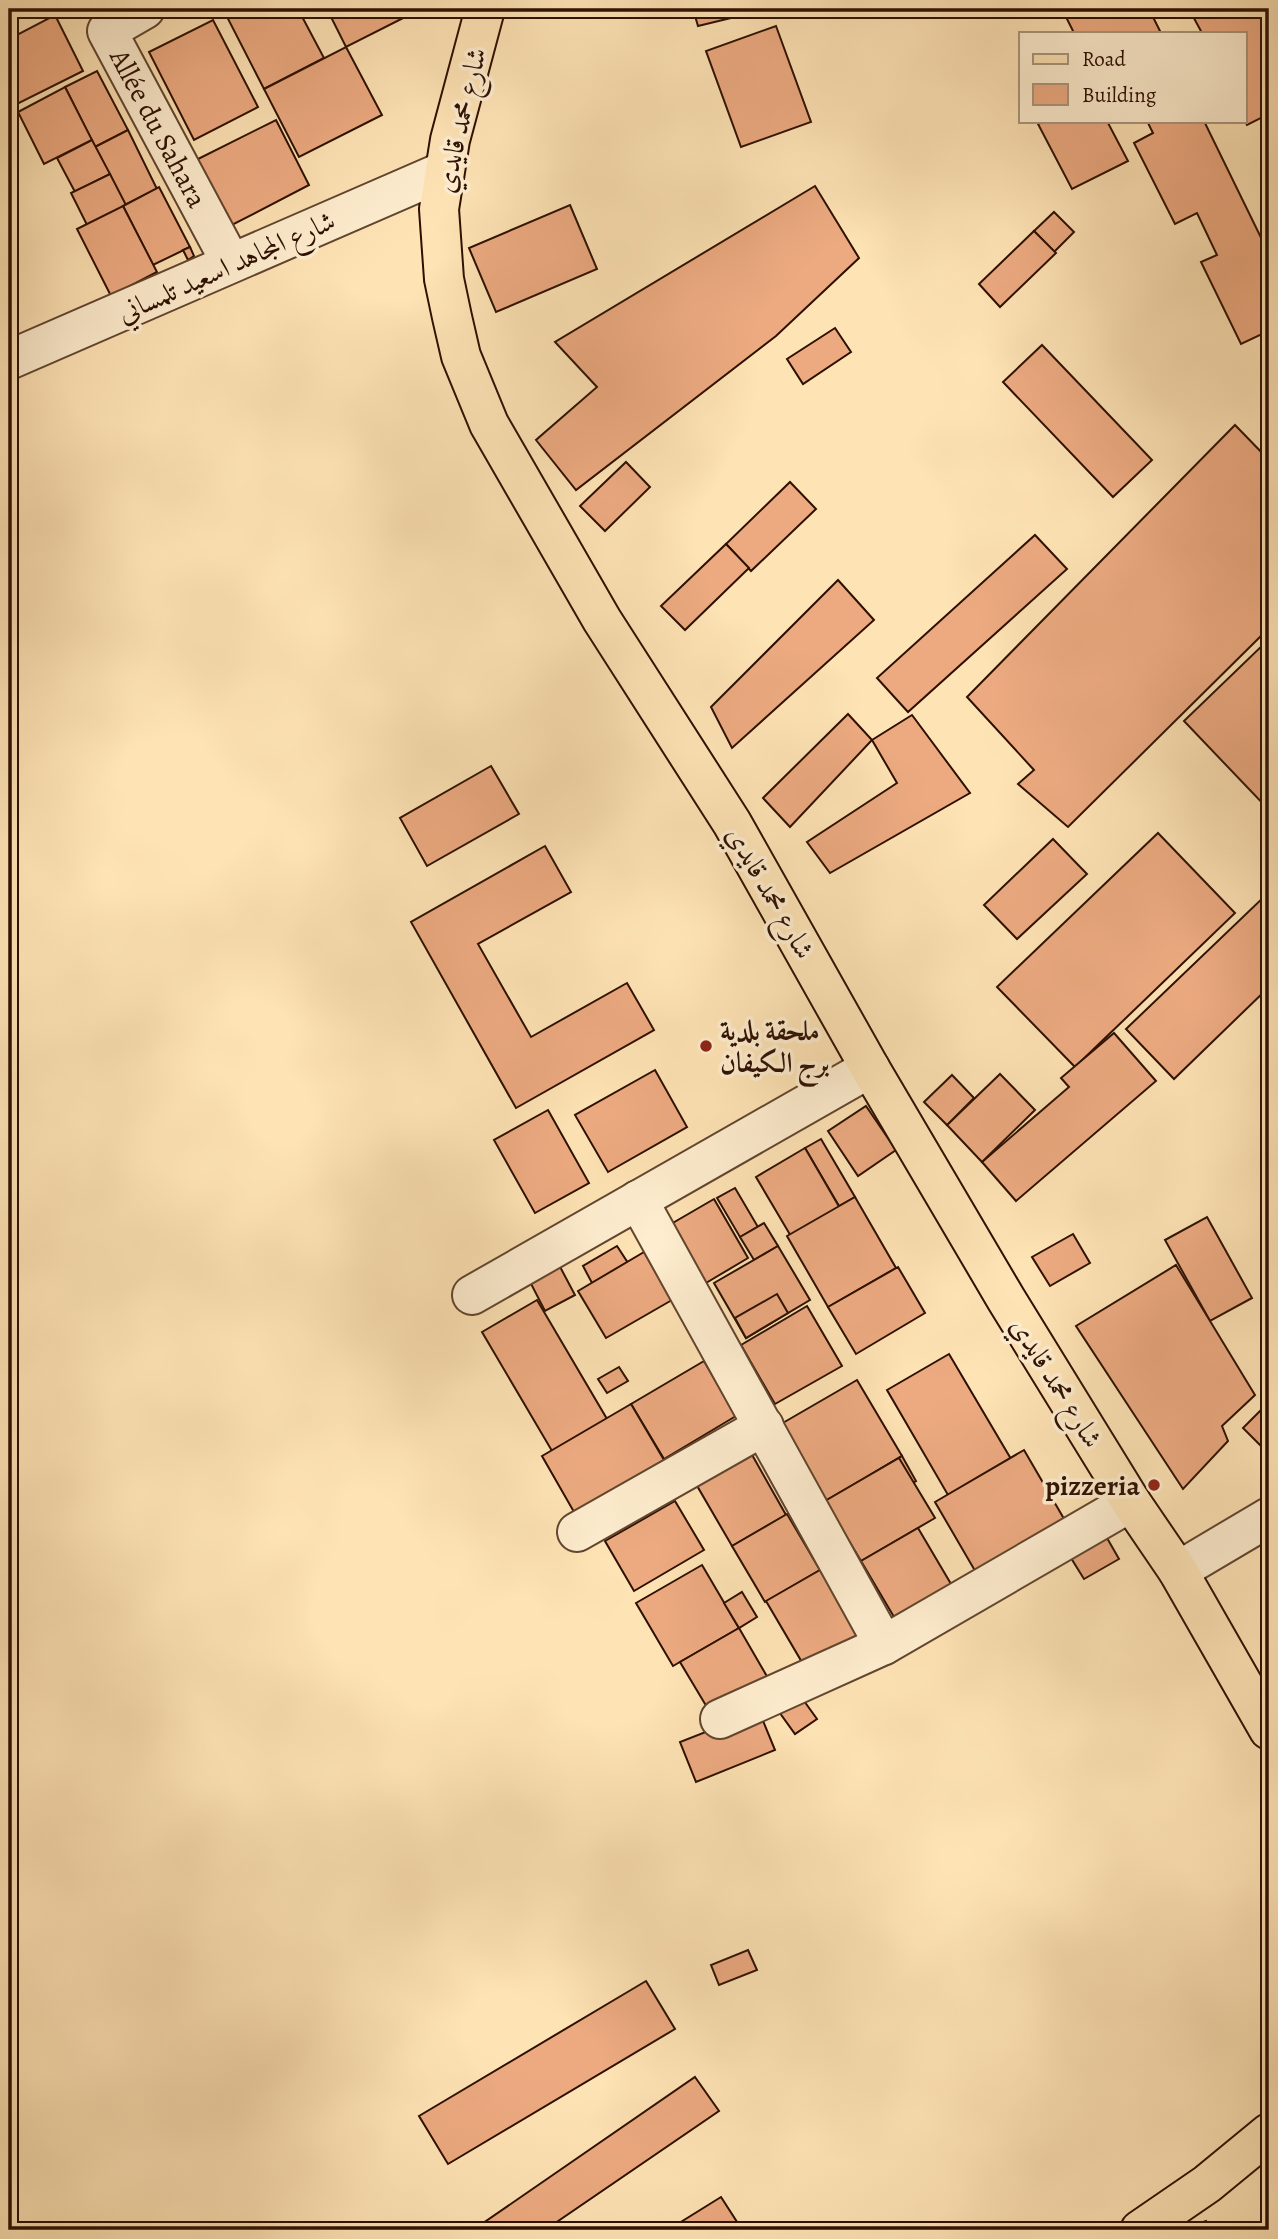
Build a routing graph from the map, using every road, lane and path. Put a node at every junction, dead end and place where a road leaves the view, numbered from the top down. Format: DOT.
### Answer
graph roads {
  1 [pos="145,9"];
  2 [pos="485,9"];
  3 [pos="444,171"];
  4 [pos="232,263"];
  5 [pos="9,360"];
  6 [pos="870,1068"];
  7 [pos="638,1200"];
  8 [pos="472,1295"];
  9 [pos="764,1426"];
  10 [pos="1131,1502"];
  11 [pos="1269,1517"];
  12 [pos="577,1531"];
  13 [pos="1178,1571"];
  14 [pos="884,1645"];
  15 [pos="720,1719"];
  16 [pos="1269,1730"];
  17 [pos="1269,2133"];
  18 [pos="1140,2230"];
  1 -- 4 [label="street, Allée du Sahara"];
  2 -- 3 [label="main road, شارع محمد قايدي"];
  3 -- 4 [label="street, شارع المجاهد اسعيد تلمساني"];
  3 -- 6 [label="main road, شارع محمد قايدي"];
  4 -- 5 [label="street, شارع المجاهد اسعيد تلمساني"];
  6 -- 7 [label="street"];
  6 -- 10 [label="main road, شارع محمد قايدي"];
  7 -- 8 [label="street"];
  7 -- 9 [label="street"];
  9 -- 12 [label="street"];
  9 -- 14 [label="street"];
  10 -- 13 [label="main road, شارع محمد قايدي"];
  10 -- 14 [label="street"];
  11 -- 13 [label="street"];
  13 -- 16 [label="main road, شارع محمد قايدي"];
  14 -- 15 [label="street"];
  17 -- 18 [label="main road"];
}
